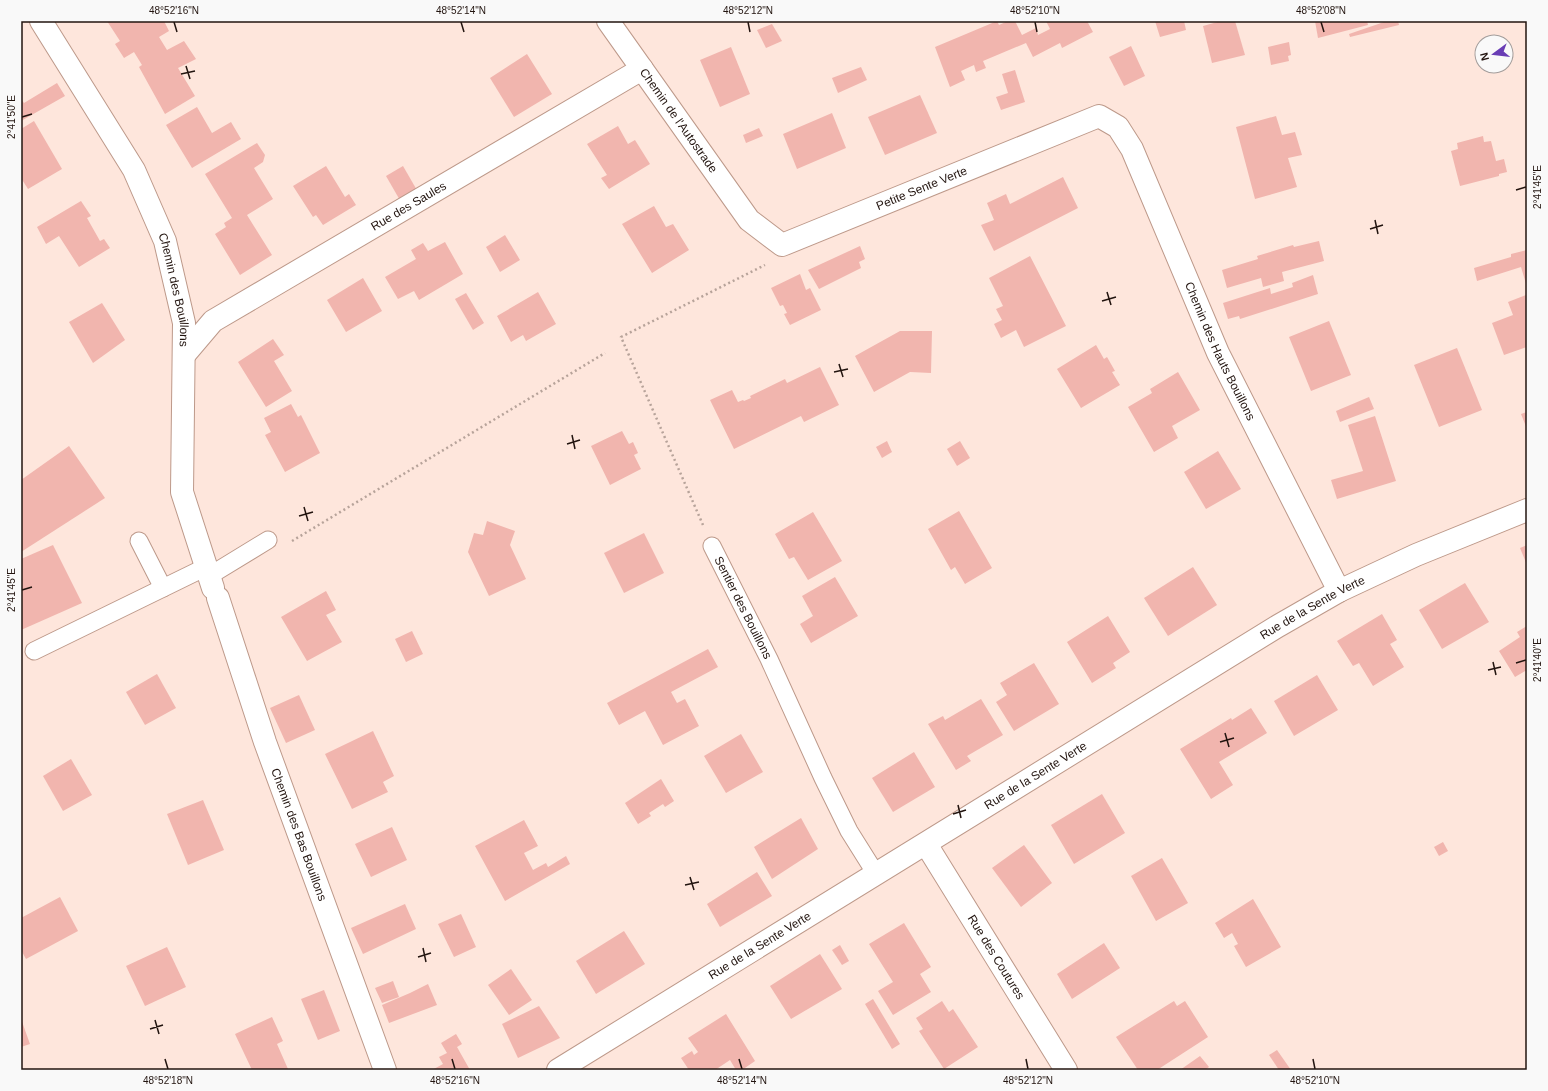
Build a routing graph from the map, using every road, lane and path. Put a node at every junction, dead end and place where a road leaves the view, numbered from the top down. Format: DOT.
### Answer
graph roads {
  1 [pos="41,21"];
  2 [pos="608,21"];
  3 [pos="642,69"];
  4 [pos="1099,116"];
  5 [pos="782,245"];
  6 [pos="605,353"];
  7 [pos="185,354"];
  8 [pos="1527,510"];
  9 [pos="268,540"];
  10 [pos="139,541"];
  11 [pos="289,542"];
  12 [pos="712,546"];
  13 [pos="212,582"];
  14 [pos="163,588"];
  15 [pos="1339,591"];
  16 [pos="34,651"];
  17 [pos="926,844"];
  18 [pos="876,874"];
  19 [pos="385,1070"];
  20 [pos="558,1070"];
  21 [pos="1066,1070"];
  1 -- 7 [label="street, Chemin des Bouillons"];
  2 -- 3 [label="street, Chemin de l'Autostrade"];
  3 -- 5 [label="street, Chemin de l'Autostrade"];
  3 -- 7 [label="street, Rue des Saules"];
  4 -- 5 [label="street, Petite Sente Verte"];
  4 -- 15 [label="street, Chemin des Hauts Bouillons"];
  5 -- 12 [label="path, Sentier des Bouillons"];
  6 -- 11 [label="path"];
  7 -- 13 [label="street, Chemin des Bouillons"];
  8 -- 15 [label="street, Rue de la Sente Verte"];
  9 -- 13 [label="lane"];
  10 -- 14 [label="lane"];
  12 -- 18 [label="lane, Sentier des Bouillons"];
  13 -- 14 [label="lane"];
  13 -- 19 [label="street, Chemin des Bas Bouillons"];
  14 -- 16 [label="lane"];
  15 -- 17 [label="street, Rue de la Sente Verte"];
  17 -- 18 [label="street, Rue de la Sente Verte"];
  17 -- 21 [label="street, Rue des Coutures"];
  18 -- 20 [label="street, Rue de la Sente Verte"];
}
